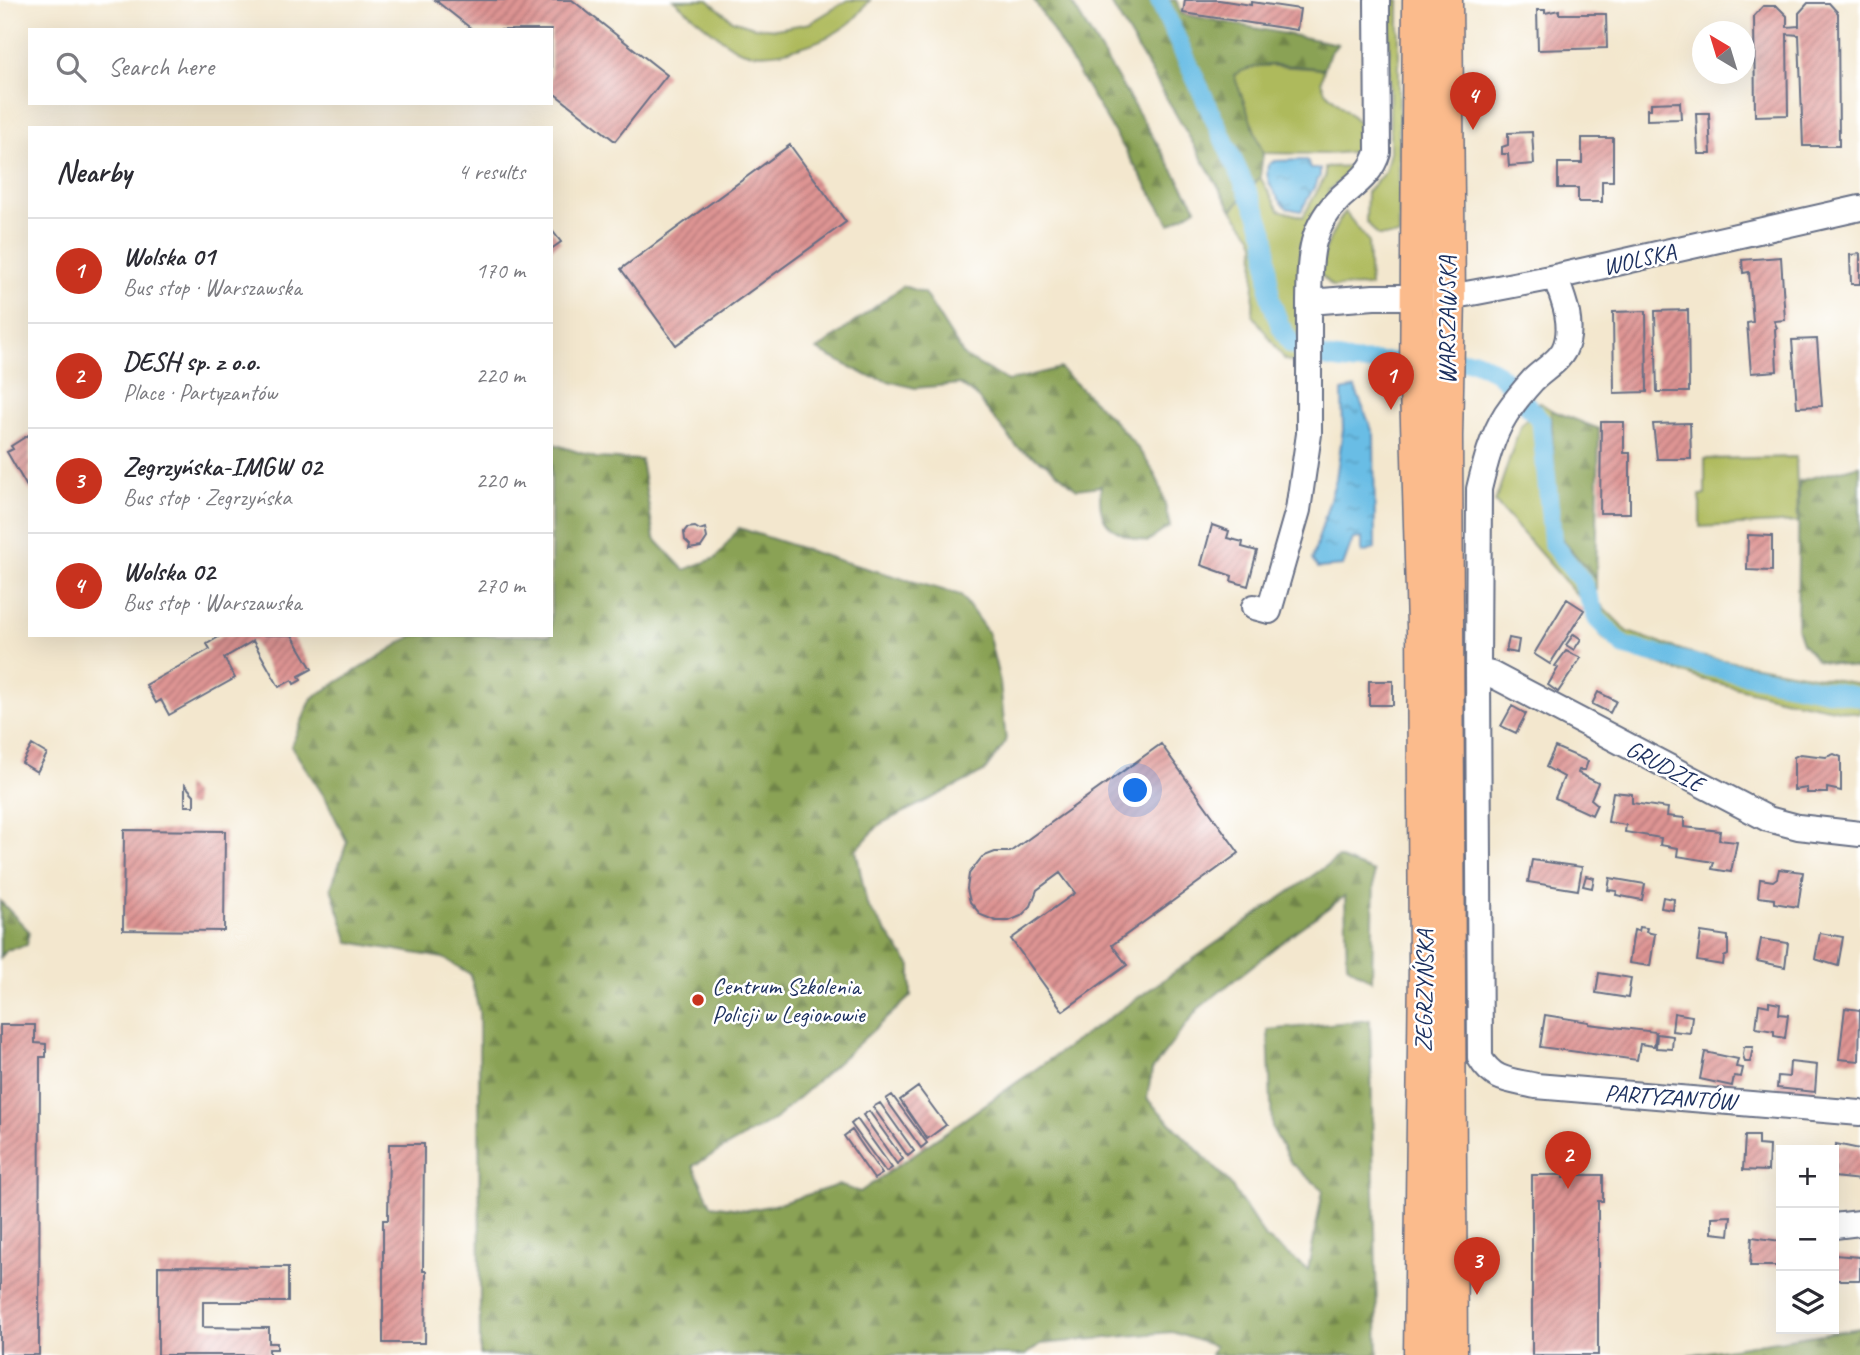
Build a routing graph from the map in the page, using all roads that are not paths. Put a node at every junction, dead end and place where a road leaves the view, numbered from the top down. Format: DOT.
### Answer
graph roads {
  1 [pos="1377,0"];
  2 [pos="1419,0"];
  3 [pos="1446,0"];
  4 [pos="1860,208"];
  5 [pos="1555,277"];
  6 [pos="1448,297"];
  7 [pos="1415,298"];
  8 [pos="1309,312"];
  9 [pos="1431,387"];
  10 [pos="1262,609"];
  11 [pos="1435,633"];
  12 [pos="1478,671"];
  13 [pos="1860,834"];
  14 [pos="1860,1113"];
  15 [pos="1860,1223"];
  16 [pos="1839,1225"];
  17 [pos="1420,1355"];
  18 [pos="1451,1355"];
  1 -- 8 [label="street"];
  2 -- 7 [label="main road, WARSZAWSKA"];
  3 -- 6 [label="main road, WARSZAWSKA"];
  4 -- 5 [label="street, WOLSKA"];
  5 -- 6 [label="street, WOLSKA"];
  5 -- 12 [label="street"];
  6 -- 7 [label="street, WOLSKA"];
  6 -- 9 [label="main road, WARSZAWSKA"];
  7 -- 8 [label="street, WOLSKA"];
  7 -- 9 [label="main road, WARSZAWSKA"];
  8 -- 10 [label="street"];
  9 -- 11 [label="main road, WARSZAWSKA"];
  11 -- 17 [label="main road, ZEGRZYŃSKA"];
  11 -- 18 [label="main road, ZEGRZYŃSKA"];
  12 -- 13 [label="street, GRUDZIE"];
  12 -- 14 [label="street, PARTYZANTÓW"];
  15 -- 16 [label="street"];
}
